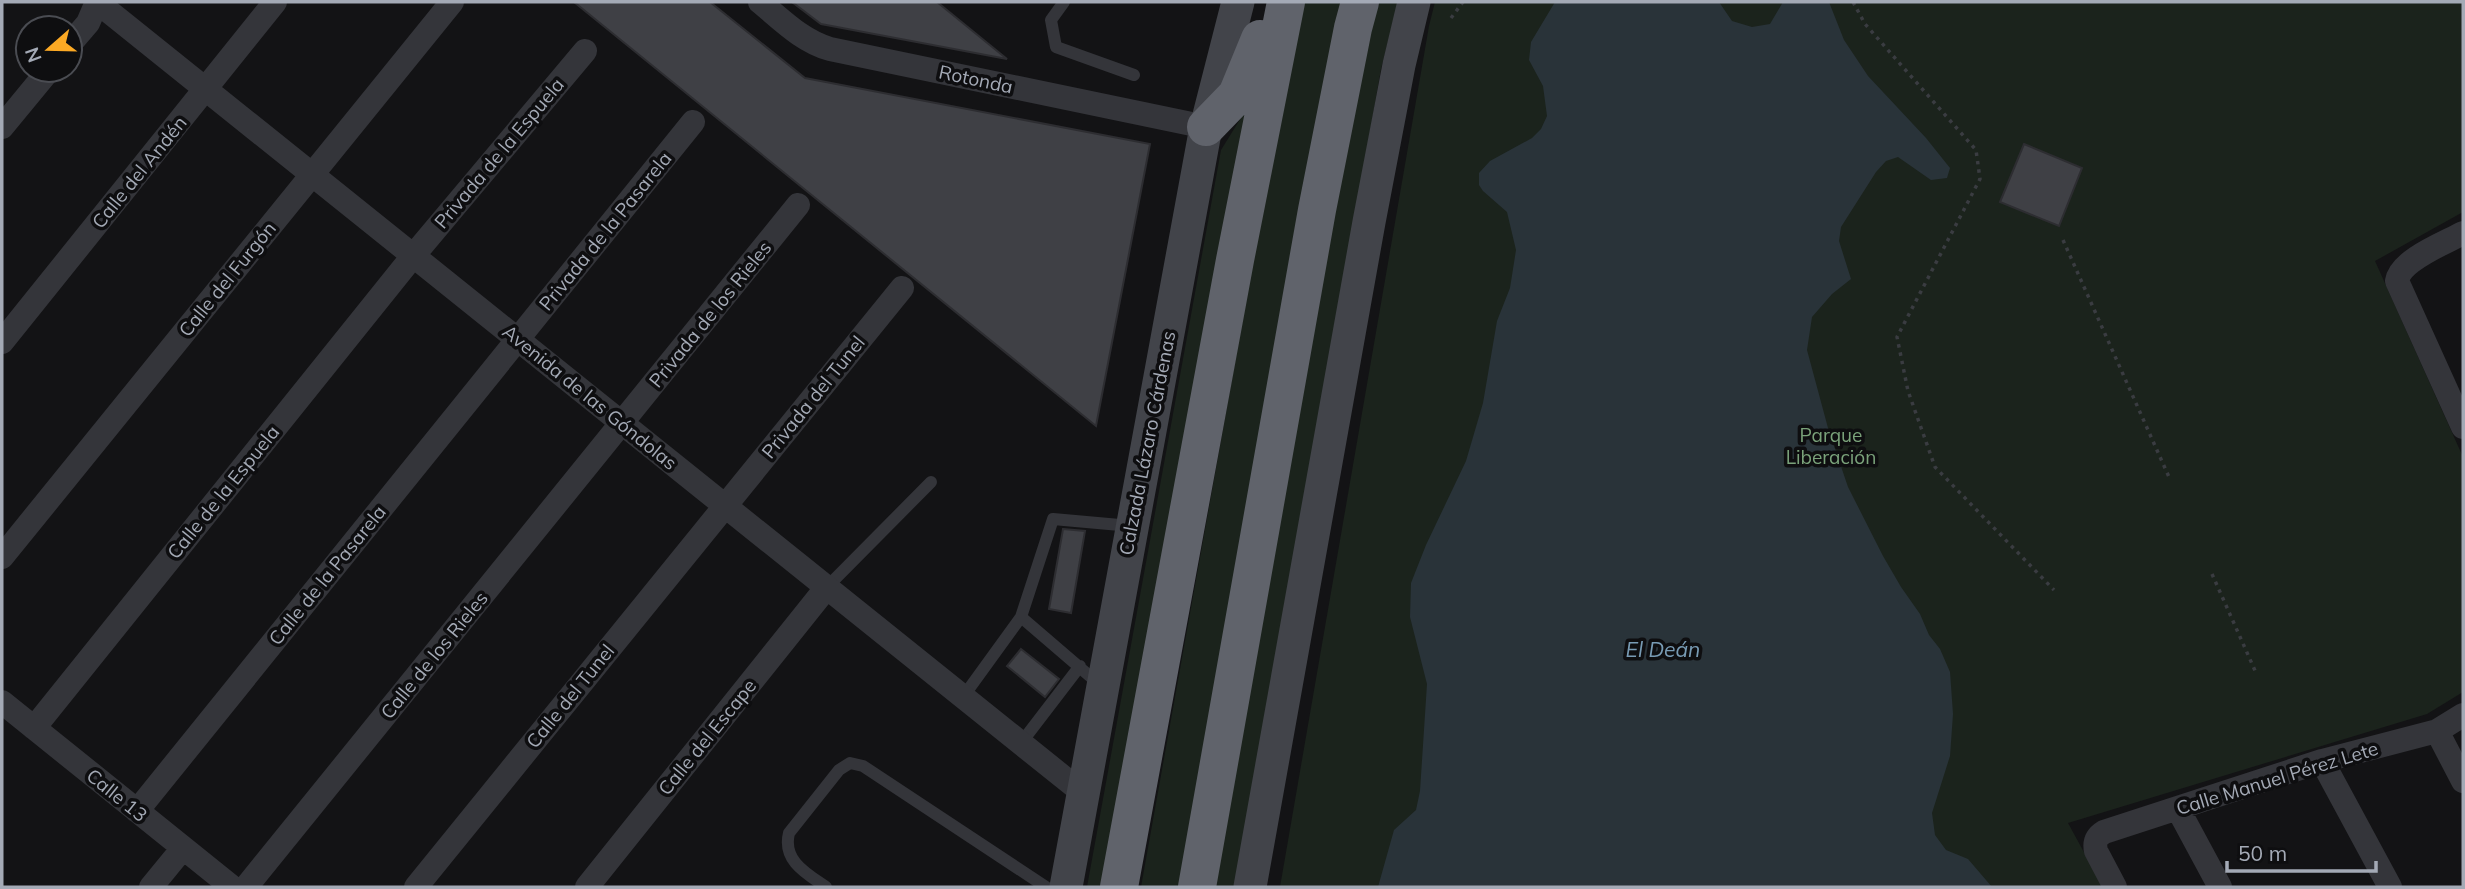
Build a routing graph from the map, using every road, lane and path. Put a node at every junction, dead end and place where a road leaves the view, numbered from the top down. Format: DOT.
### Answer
graph roads {
  1 [pos="97,2"];
  2 [pos="275,2"];
  3 [pos="452,2"];
  4 [pos="761,2"];
  5 [pos="1064,2"];
  6 [pos="1238,2"];
  7 [pos="1276,2"];
  8 [pos="1286,2"];
  9 [pos="1360,2"];
  10 [pos="1415,2"];
  11 [pos="1462,2"];
  12 [pos="1853,2"];
  13 [pos="1451,18"];
  14 [pos="84,28"];
  15 [pos="585,51"];
  16 [pos="1134,75"];
  17 [pos="37,84"];
  18 [pos="205,89"];
  19 [pos="693,122"];
  20 [pos="2,127"];
  21 [pos="1206,127"];
  22 [pos="312,174"];
  23 [pos="798,205"];
  24 [pos="2463,233"];
  25 [pos="2063,240"];
  26 [pos="413,256"];
  27 [pos="902,288"];
  28 [pos="517,340"];
  29 [pos="2,342"];
  30 [pos="2455,388"];
  31 [pos="622,423"];
  32 [pos="2463,427"];
  33 [pos="2169,477"];
  34 [pos="931,482"];
  35 [pos="724,505"];
  36 [pos="1131,526"];
  37 [pos="2,557"];
  38 [pos="2212,574"];
  39 [pos="827,587"];
  40 [pos="2054,590"];
  41 [pos="1021,617"];
  42 [pos="2257,675"];
  43 [pos="1091,677"];
  44 [pos="963,697"];
  45 [pos="2,702"];
  46 [pos="2463,715"];
  47 [pos="34,728"];
  48 [pos="2437,731"];
  49 [pos="1021,743"];
  50 [pos="2322,761"];
  51 [pos="2463,781"];
  52 [pos="1083,793"];
  53 [pos="2178,809"];
  54 [pos="137,811"];
  55 [pos="183,848"];
  56 [pos="151,887"];
  57 [pos="232,887"];
  58 [pos="246,887"];
  59 [pos="416,887"];
  60 [pos="587,887"];
  61 [pos="826,887"];
  62 [pos="1046,887"];
  63 [pos="1066,887"];
  64 [pos="1119,887"];
  65 [pos="1196,887"];
  66 [pos="1250,887"];
  67 [pos="2115,887"];
  68 [pos="2220,887"];
  69 [pos="2390,887"];
  1 -- 14 [label="street"];
  1 -- 18 [label="street, Avenida de las Góndolas"];
  2 -- 18 [label="street, Calle del Andén"];
  3 -- 22 [label="street, Calle del Furgón"];
  4 -- 21 [label="street, Rotonda"];
  5 -- 16 [label="lane"];
  6 -- 21 [label="main road, Calzada Lázaro Cárdenas"];
  7 -- 21 [label="highway"];
  8 -- 64 [label="highway"];
  9 -- 65 [label="highway"];
  10 -- 66 [label="main road"];
  11 -- 13 [label="path"];
  12 -- 40 [label="path"];
  15 -- 26 [label="street, Privada de la Espuela"];
  17 -- 20 [label="street"];
  18 -- 22 [label="street, Avenida de las Góndolas"];
  18 -- 29 [label="street, Calle del Andén"];
  19 -- 28 [label="street, Privada de la Pasarela"];
  21 -- 36 [label="main road, Calzada Lázaro Cárdenas"];
  22 -- 26 [label="street, Avenida de las Góndolas"];
  22 -- 37 [label="street, Calle del Furgón"];
  23 -- 31 [label="street, Privada de los Rieles"];
  24 -- 30 [label="street"];
  25 -- 33 [label="path"];
  26 -- 28 [label="street, Avenida de las Góndolas"];
  26 -- 47 [label="street, Calle de la Espuela"];
  27 -- 35 [label="street, Privada del Tunel"];
  28 -- 31 [label="street, Avenida de las Góndolas"];
  28 -- 54 [label="street, Calle de la Pasarela"];
  30 -- 32 [label="street"];
  31 -- 35 [label="street, Avenida de las Góndolas"];
  31 -- 58 [label="street, Calle de los Rieles"];
  34 -- 39 [label="lane"];
  35 -- 39 [label="street, Avenida de las Góndolas"];
  35 -- 59 [label="street, Calle del Tunel"];
  36 -- 41 [label="lane"];
  36 -- 43 [label="main road, Calzada Lázaro Cárdenas"];
  38 -- 42 [label="path"];
  39 -- 44 [label="street, Avenida de las Góndolas"];
  39 -- 60 [label="street, Calle del Escape"];
  41 -- 43 [label="lane"];
  41 -- 44 [label="lane"];
  43 -- 49 [label="lane"];
  43 -- 52 [label="main road, Calzada Lázaro Cárdenas"];
  44 -- 49 [label="street, Avenida de las Góndolas"];
  45 -- 47 [label="street, Calle 13"];
  46 -- 48 [label="street, Calle Manuel Pérez Lete"];
  47 -- 54 [label="street, Calle 13"];
  48 -- 50 [label="street, Calle Manuel Pérez Lete"];
  48 -- 51 [label="street"];
  49 -- 52 [label="street, Avenida de las Góndolas"];
  50 -- 53 [label="street, Calle Manuel Pérez Lete"];
  50 -- 69 [label="street"];
  52 -- 63 [label="main road, Calzada Lázaro Cárdenas"];
  53 -- 67 [label="street, Calle Manuel Pérez Lete"];
  53 -- 68 [label="street"];
  54 -- 55 [label="street, Calle 13"];
  55 -- 56 [label="street"];
  55 -- 57 [label="street, Calle 13"];
  61 -- 62 [label="lane"];
}
